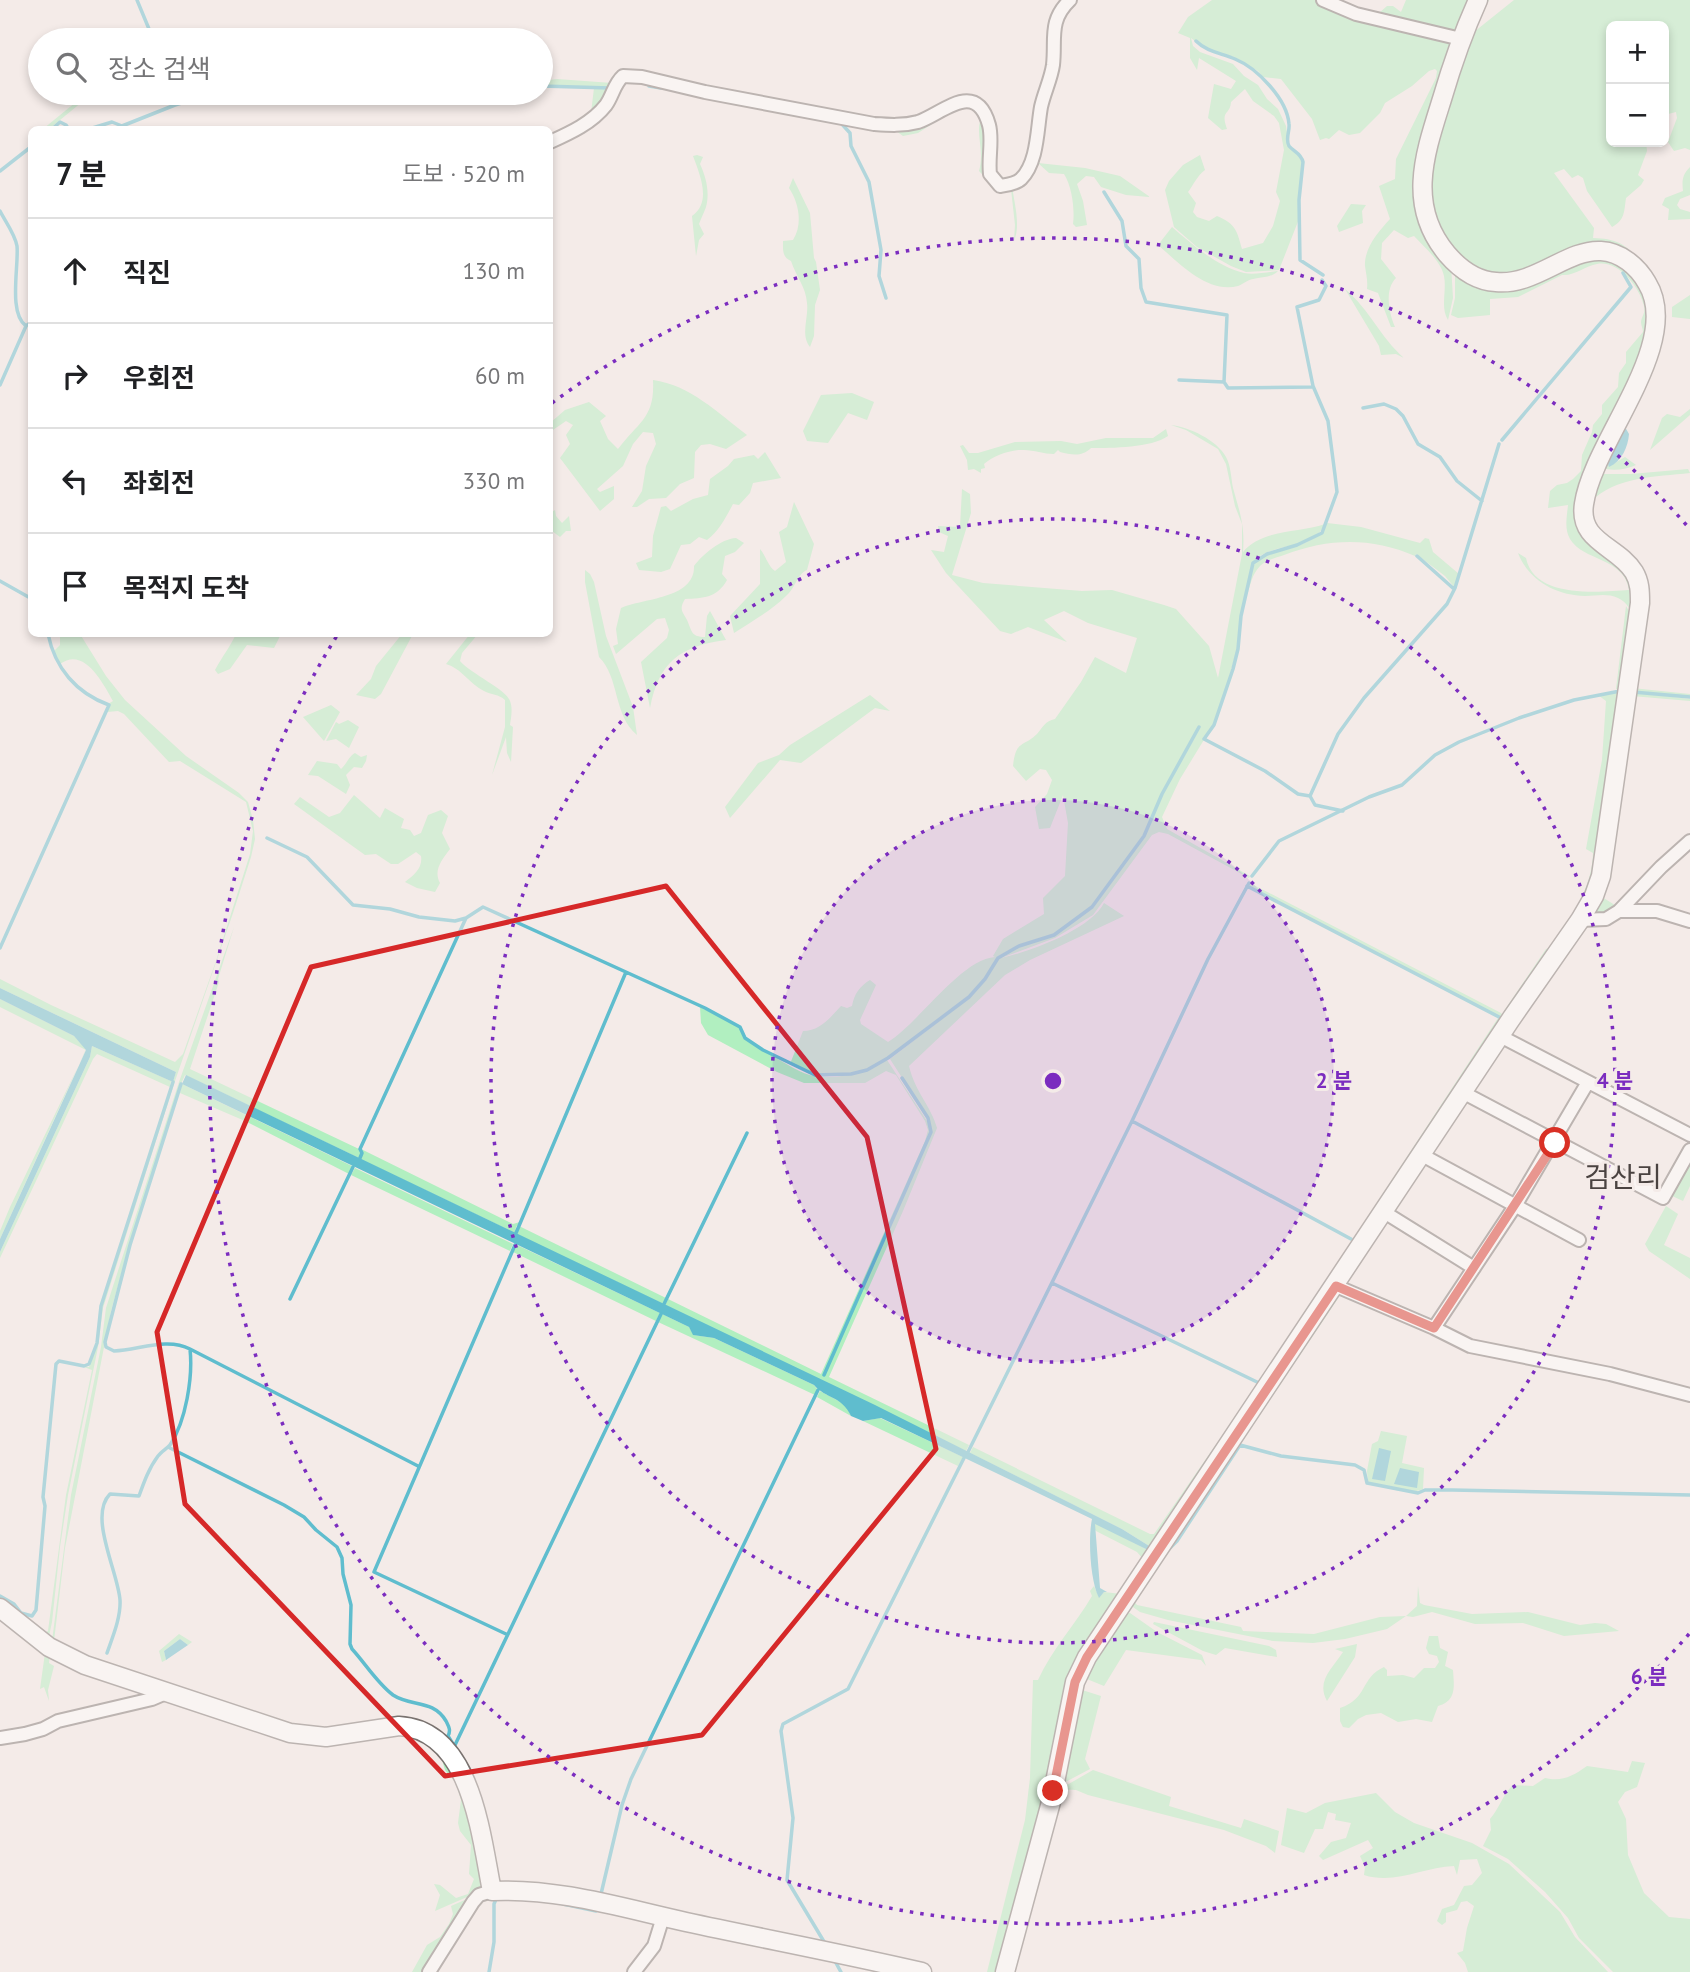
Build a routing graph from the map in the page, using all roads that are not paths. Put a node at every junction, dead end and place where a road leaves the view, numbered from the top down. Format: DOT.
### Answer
graph roads {
  1 [pos="1070,0"];
  2 [pos="1323,0"];
  3 [pos="1478,0"];
  4 [pos="1461,39"];
  5 [pos="553,141"];
  6 [pos="1690,841"];
  7 [pos="1619,911"];
  8 [pos="1580,920"];
  9 [pos="1690,921"];
  10 [pos="1500,1037"];
  11 [pos="1588,1082"];
  12 [pos="1464,1093"];
  13 [pos="1690,1135"];
  14 [pos="1555,1143"];
  15 [pos="1690,1150"];
  16 [pos="1422,1155"];
  17 [pos="1515,1206"];
  18 [pos="1384,1212"];
  19 [pos="1579,1240"];
  20 [pos="1474,1268"];
  21 [pos="1336,1286"];
  22 [pos="1434,1328"];
  23 [pos="1690,1395"];
  24 [pos="0,1608"];
  25 [pos="166,1693"];
  26 [pos="0,1738"];
  27 [pos="492,1891"];
  28 [pos="663,1917"];
  29 [pos="429,1972"];
  30 [pos="634,1972"];
  31 [pos="922,1972"];
  32 [pos="1005,1972"];
  1 -- 5 [label="street"];
  2 -- 4 [label="street"];
  3 -- 4 [label="street"];
  4 -- 8 [label="street"];
  6 -- 7 [label="street"];
  7 -- 8 [label="street"];
  7 -- 9 [label="street"];
  8 -- 10 [label="street"];
  10 -- 11 [label="street"];
  10 -- 12 [label="street"];
  11 -- 13 [label="street"];
  11 -- 14 [label="street"];
  12 -- 14 [label="street"];
  12 -- 16 [label="street"];
  14 -- 15 [label="street"];
  14 -- 17 [label="street"];
  16 -- 17 [label="street"];
  16 -- 18 [label="street"];
  17 -- 19 [label="street"];
  17 -- 20 [label="street"];
  18 -- 20 [label="street"];
  18 -- 21 [label="street"];
  20 -- 22 [label="street"];
  21 -- 22 [label="street"];
  21 -- 32 [label="street"];
  22 -- 23 [label="street"];
  24 -- 25 [label="street"];
  25 -- 26 [label="street"];
  25 -- 27 [label="street"];
  27 -- 28 [label="street"];
  27 -- 29 [label="street"];
  28 -- 30 [label="street"];
  28 -- 31 [label="street"];
}
